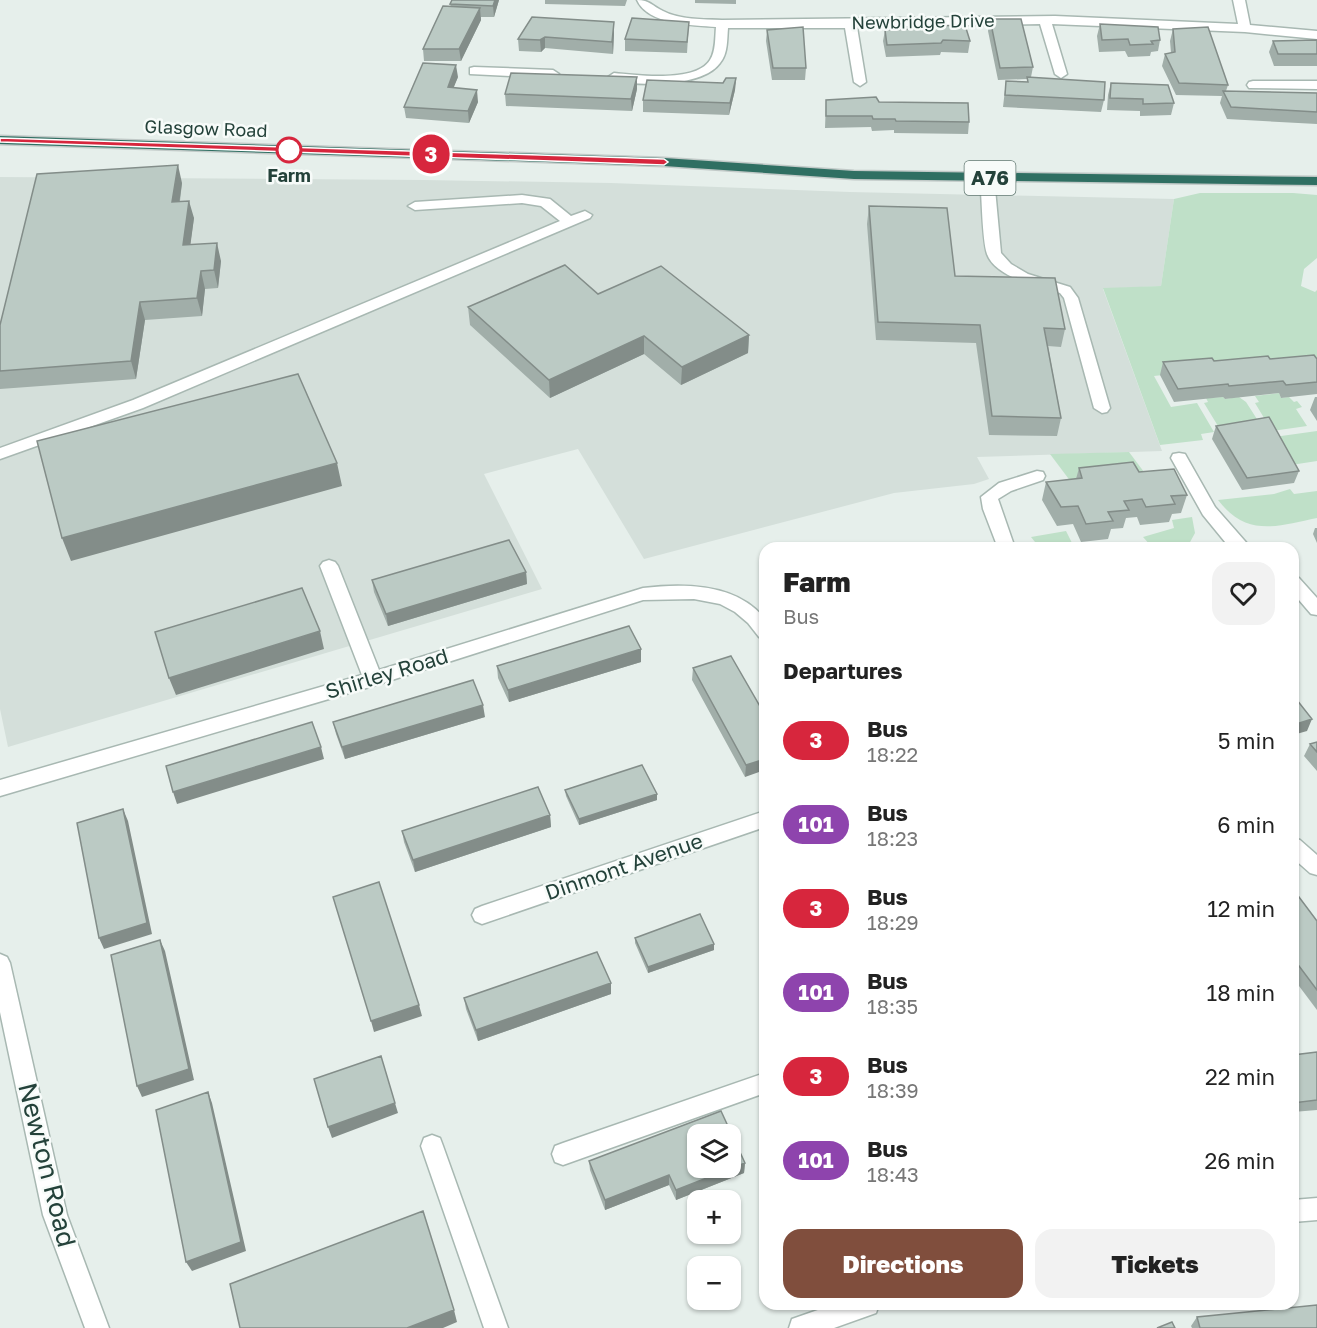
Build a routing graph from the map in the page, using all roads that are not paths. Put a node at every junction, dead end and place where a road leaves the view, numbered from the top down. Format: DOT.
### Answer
graph roads {
  1 [pos="644,0"];
  2 [pos="1239,0"];
  3 [pos="1045,20"];
  4 [pos="722,24"];
  5 [pos="850,24"];
  6 [pos="1245,28"];
  7 [pos="1317,35"];
  8 [pos="474,71"];
  9 [pos="1061,74"];
  10 [pos="565,75"];
  11 [pos="600,76"];
  12 [pos="860,82"];
  13 [pos="1253,85"];
  14 [pos="1317,85"];
  15 [pos="1,143"];
  16 [pos="987,178"];
  17 [pos="1317,181"];
  18 [pos="415,206"];
  19 [pos="585,215"];
  20 [pos="569,221"];
  21 [pos="1102,408"];
  22 [pos="0,454"];
  23 [pos="1179,458"];
  24 [pos="1037,476"];
  25 [pos="1004,542"];
  26 [pos="1233,542"];
  27 [pos="329,566"];
  28 [pos="1299,589"];
  29 [pos="1317,609"];
  30 [pos="759,622"];
  31 [pos="374,678"];
  32 [pos="0,788"];
  33 [pos="759,821"];
  34 [pos="1299,851"];
  35 [pos="1317,867"];
  36 [pos="482,915"];
  37 [pos="0,963"];
  38 [pos="759,1085"];
  39 [pos="432,1146"];
  40 [pos="563,1154"];
  41 [pos="1317,1209"];
  42 [pos="1299,1210"];
  43 [pos="850,1310"];
  44 [pos="97,1328"];
  45 [pos="496,1328"];
  46 [pos="801,1328"];
  1 -- 4 [label="street, Newbridge Drive"];
  2 -- 6 [label="street"];
  3 -- 5 [label="street, Newbridge Drive"];
  3 -- 6 [label="street, Newbridge Drive"];
  3 -- 9 [label="street"];
  4 -- 5 [label="street, Newbridge Drive"];
  4 -- 11 [label="street"];
  5 -- 12 [label="street"];
  6 -- 7 [label="street, Newbridge Drive"];
  8 -- 10 [label="street"];
  13 -- 14 [label="street"];
  15 -- 16 [label="highway, Glasgow Road / A76"];
  16 -- 17 [label="highway, A76"];
  16 -- 21 [label="street"];
  18 -- 20 [label="street"];
  19 -- 20 [label="street"];
  20 -- 22 [label="street"];
  23 -- 26 [label="street"];
  24 -- 25 [label="street"];
  27 -- 31 [label="street"];
  28 -- 29 [label="street"];
  30 -- 31 [label="street, Shirley Road"];
  31 -- 32 [label="street, Shirley Road"];
  33 -- 36 [label="street, Dinmont Avenue"];
  34 -- 35 [label="street"];
  37 -- 44 [label="street, Newton Road"];
  38 -- 40 [label="street"];
  39 -- 45 [label="street"];
  41 -- 42 [label="street"];
  43 -- 46 [label="street"];
}
